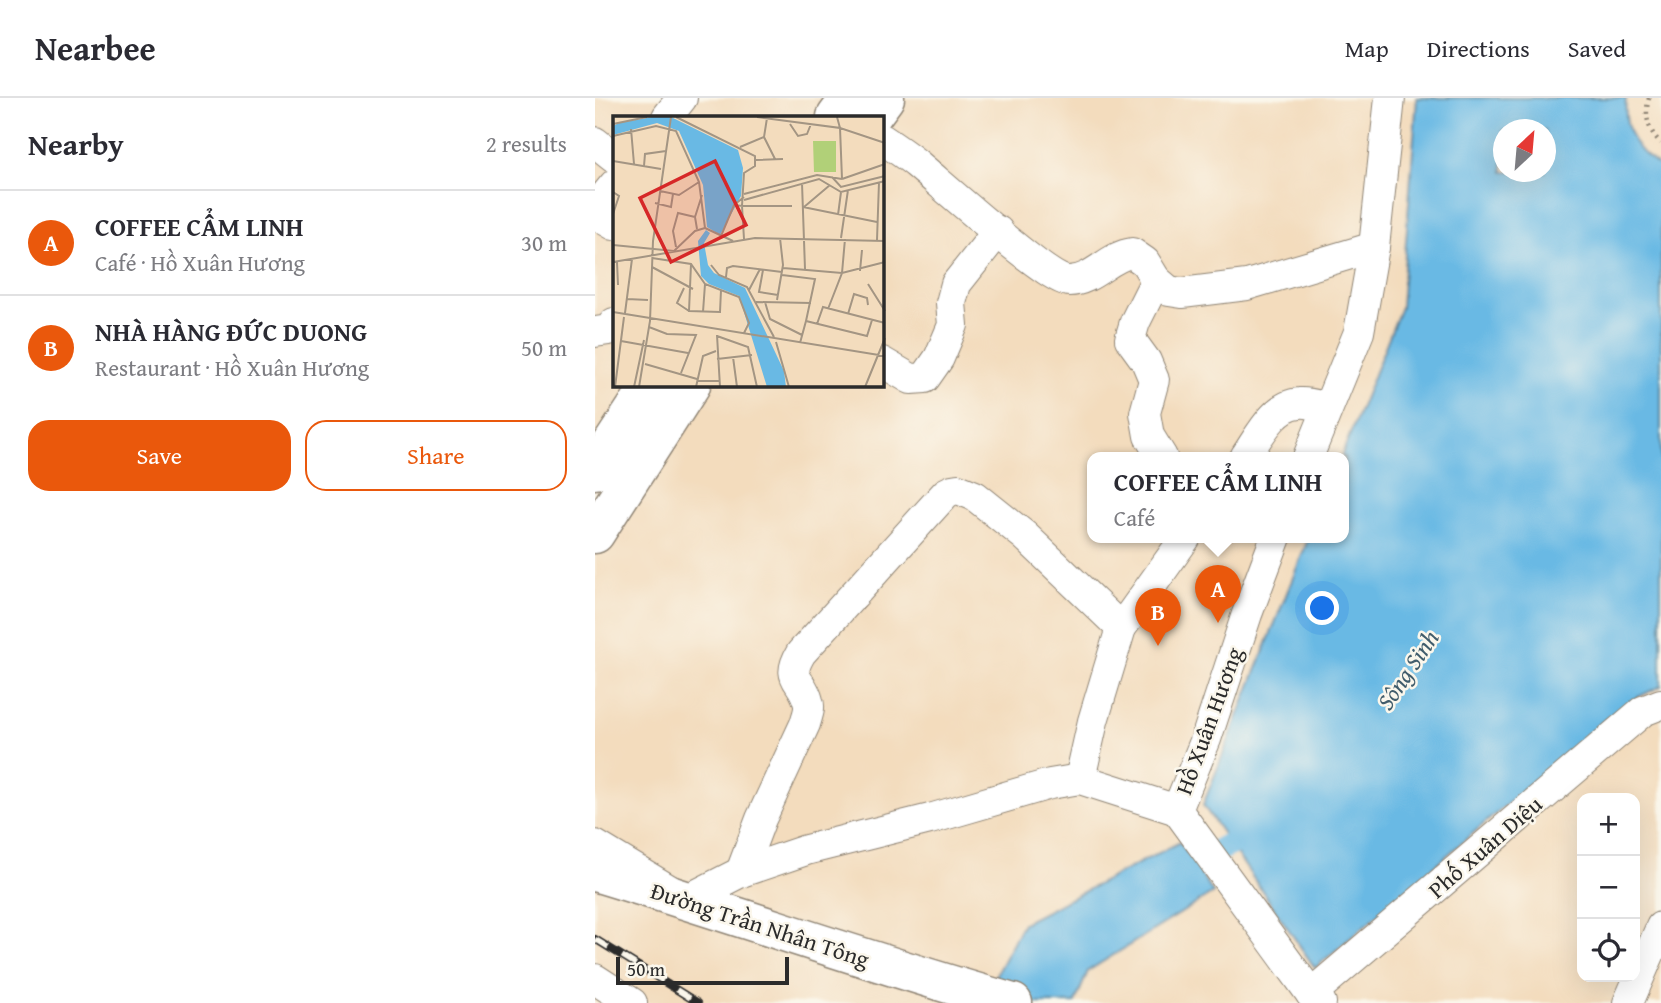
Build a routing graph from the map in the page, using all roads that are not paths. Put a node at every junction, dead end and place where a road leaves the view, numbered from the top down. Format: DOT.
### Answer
graph roads {
  1 [pos="682,98"];
  2 [pos="850,98"];
  3 [pos="885,98"];
  4 [pos="1390,98"];
  5 [pos="668,116"];
  6 [pos="837,116"];
  7 [pos="872,116"];
  8 [pos="884,140"];
  9 [pos="595,142"];
  10 [pos="613,156"];
  11 [pos="613,186"];
  12 [pos="595,208"];
  13 [pos="595,214"];
  14 [pos="613,224"];
  15 [pos="998,231"];
  16 [pos="1374,247"];
  17 [pos="1156,280"];
  18 [pos="613,324"];
  19 [pos="595,332"];
  20 [pos="884,363"];
  21 [pos="650,387"];
  22 [pos="690,387"];
  23 [pos="1327,408"];
  24 [pos="1159,452"];
  25 [pos="1248,452"];
  26 [pos="1310,452"];
  27 [pos="595,470"];
  28 [pos="595,534"];
  29 [pos="1182,543"];
  30 [pos="1274,543"];
  31 [pos="1121,628"];
  32 [pos="1655,712"];
  33 [pos="1080,779"];
  34 [pos="1177,810"];
  35 [pos="595,845"];
  36 [pos="595,872"];
  37 [pos="741,872"];
  38 [pos="686,900"];
  39 [pos="1661,927"];
  40 [pos="595,979"];
  41 [pos="1316,998"];
  42 [pos="632,1003"];
  43 [pos="1013,1003"];
  44 [pos="1628,1003"];
  1 -- 5 [label="street"];
  2 -- 6 [label="main road"];
  3 -- 7 [label="main road"];
  4 -- 16 [label="street"];
  8 -- 15 [label="street"];
  9 -- 10 [label="street"];
  11 -- 12 [label="street"];
  13 -- 14 [label="street"];
  15 -- 17 [label="street"];
  15 -- 20 [label="street"];
  16 -- 17 [label="street"];
  16 -- 23 [label="street"];
  17 -- 24 [label="street"];
  18 -- 19 [label="street"];
  21 -- 27 [label="main road"];
  22 -- 28 [label="main road"];
  23 -- 25 [label="street"];
  23 -- 26 [label="street"];
  29 -- 31 [label="street"];
  30 -- 34 [label="street, Hồ Xuân Hương"];
  31 -- 33 [label="street"];
  31 -- 37 [label="street"];
  32 -- 41 [label="street, Phố Xuân Diệu"];
  33 -- 34 [label="street"];
  33 -- 37 [label="street"];
  34 -- 41 [label="street, Hồ Xuân Hương"];
  35 -- 38 [label="street"];
  36 -- 38 [label="main road, Đường Trần Nhân Tông"];
  37 -- 38 [label="street"];
  38 -- 43 [label="main road, Đường Trần Nhân Tông"];
  39 -- 44 [label="street"];
  40 -- 42 [label="street"];
}
